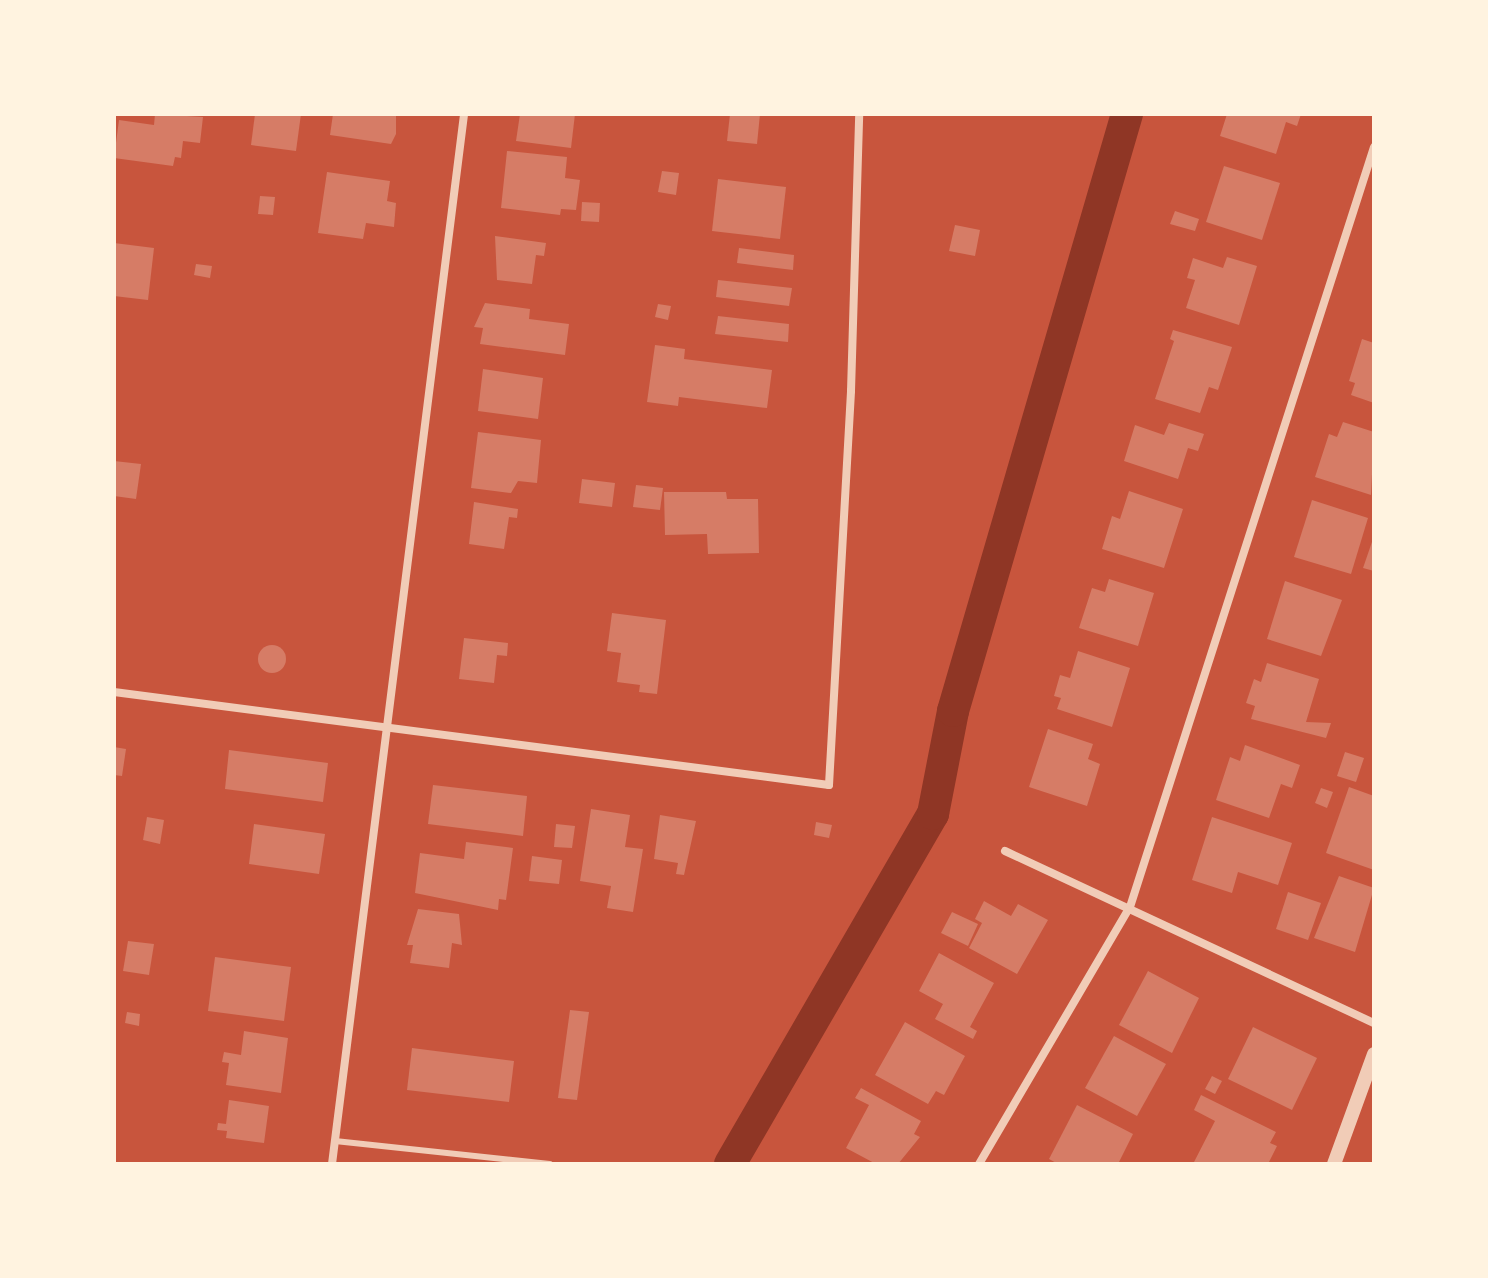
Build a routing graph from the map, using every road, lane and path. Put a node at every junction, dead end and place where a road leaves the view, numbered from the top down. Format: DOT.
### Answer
graph roads {
  1 [pos="464,114"];
  2 [pos="859,114"];
  3 [pos="1374,147"];
  4 [pos="114,692"];
  5 [pos="388,730"];
  6 [pos="1005,851"];
  7 [pos="1130,907"];
  8 [pos="1374,1023"];
  9 [pos="1374,1054"];
  10 [pos="335,1141"];
  11 [pos="332,1164"];
  12 [pos="550,1164"];
  13 [pos="979,1164"];
  14 [pos="1334,1164"];
  1 -- 5 [label="street"];
  2 -- 5 [label="street"];
  3 -- 7 [label="street"];
  4 -- 5 [label="street"];
  5 -- 10 [label="street"];
  6 -- 7 [label="street"];
  7 -- 8 [label="street"];
  7 -- 13 [label="street"];
  9 -- 14 [label="street"];
  10 -- 11 [label="street"];
  10 -- 12 [label="lane"];
}
